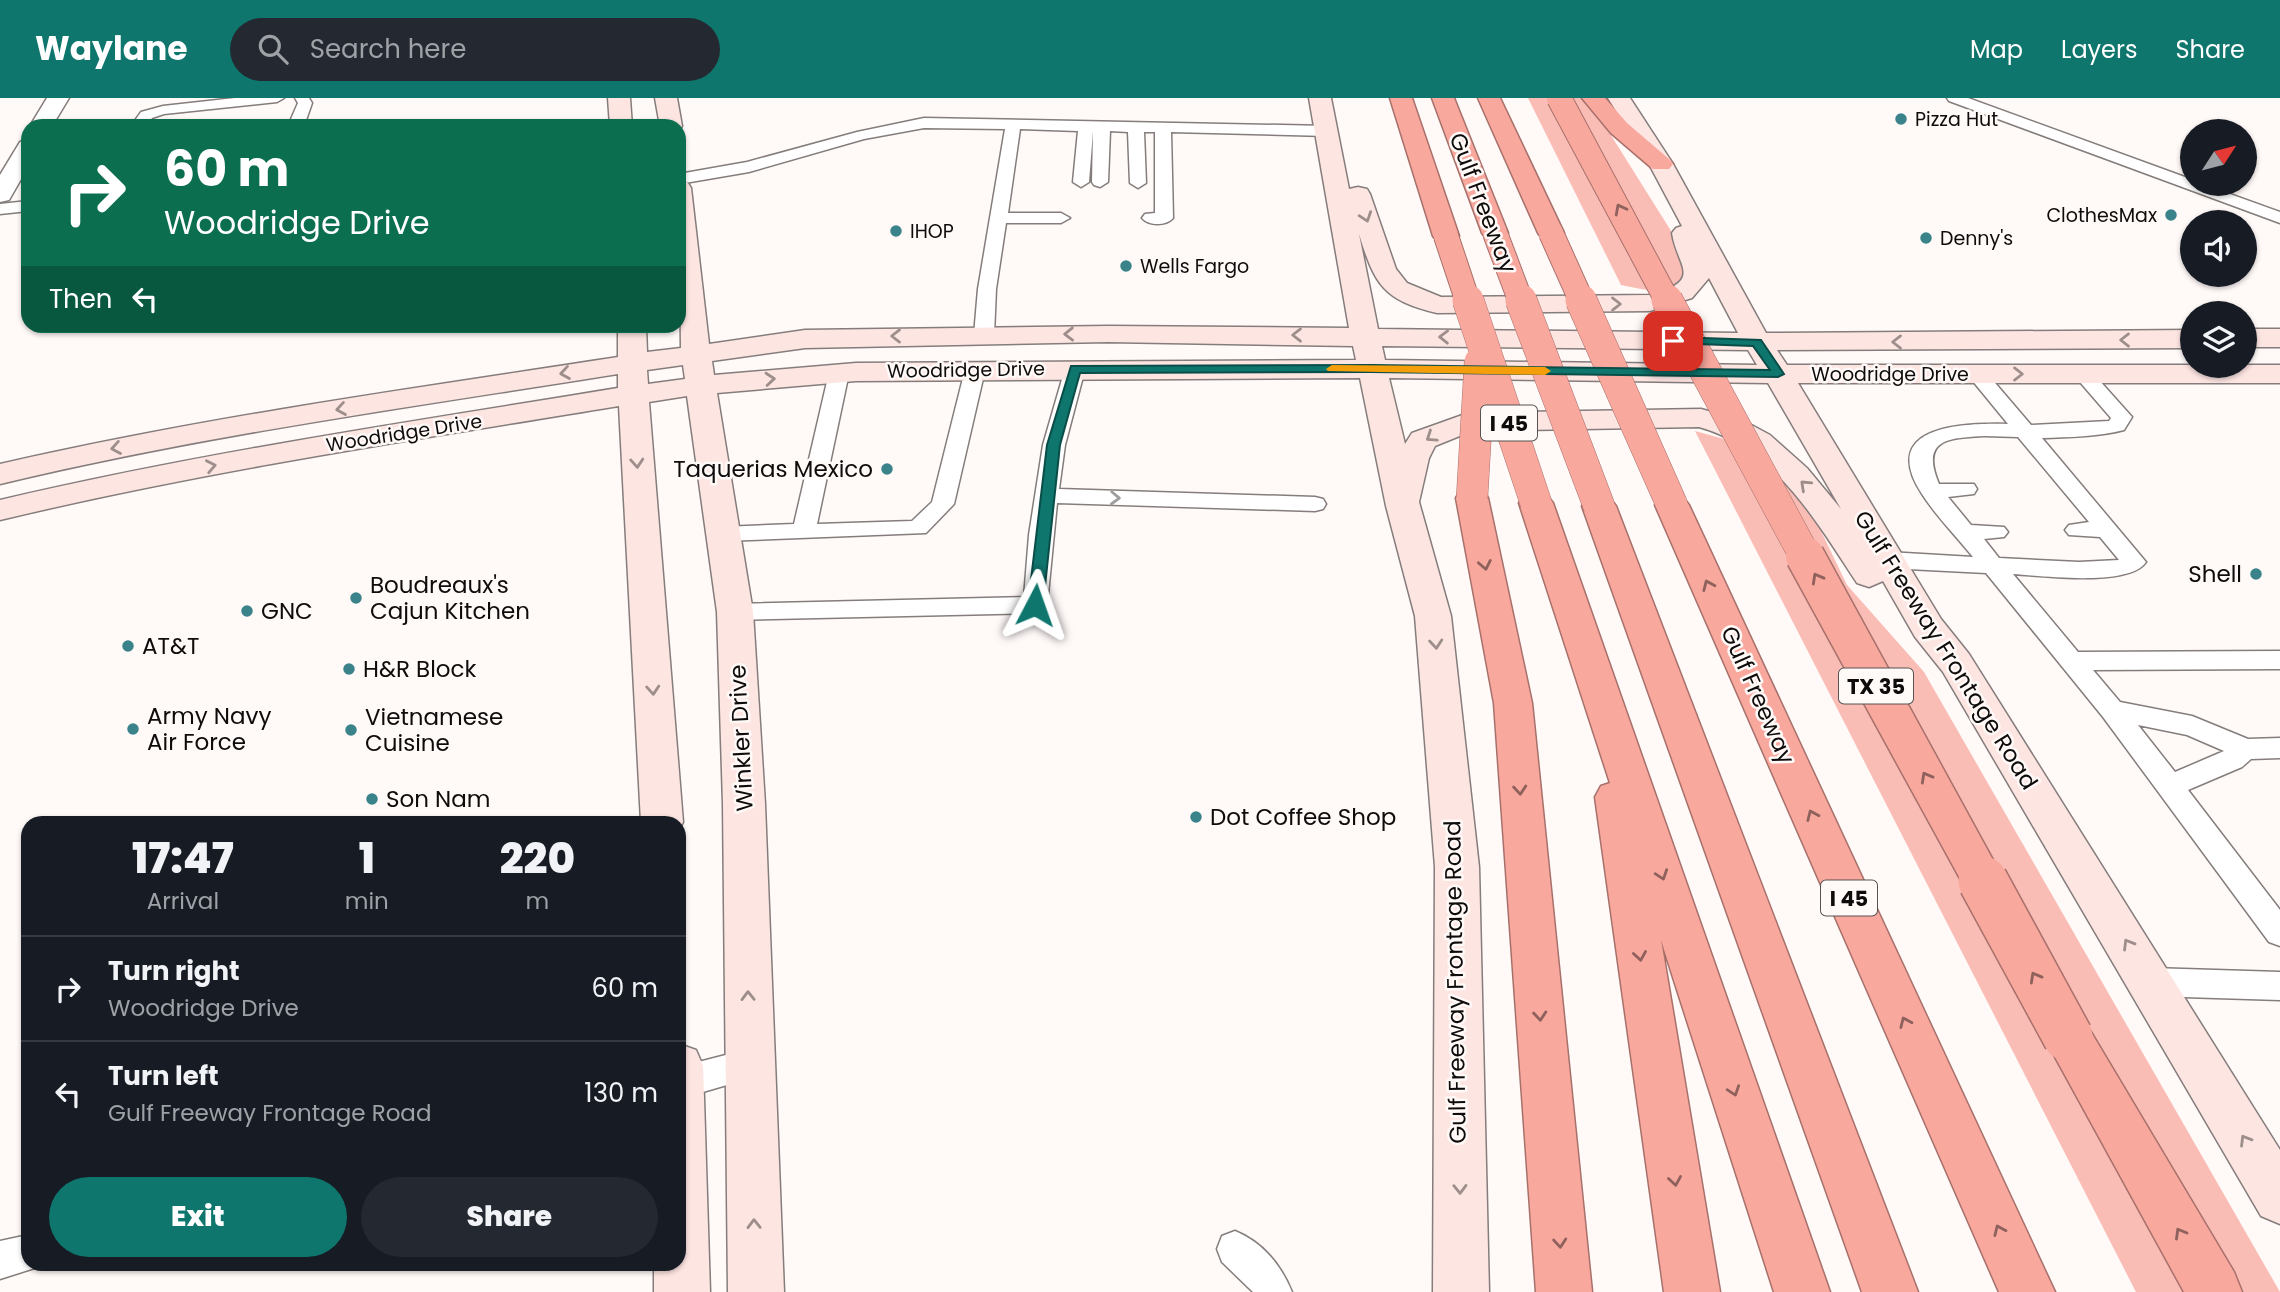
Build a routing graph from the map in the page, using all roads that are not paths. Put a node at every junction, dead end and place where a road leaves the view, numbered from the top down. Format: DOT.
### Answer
graph roads {
  1 [pos="58,98"];
  2 [pos="277,98"];
  3 [pos="302,98"];
  4 [pos="619,98"];
  5 [pos="666,98"];
  6 [pos="1320,98"];
  7 [pos="1401,98"];
  8 [pos="1443,98"];
  9 [pos="1489,98"];
  10 [pos="1559,98"];
  11 [pos="1593,98"];
  12 [pos="1619,98"];
  13 [pos="1954,98"];
  14 [pos="45,119"];
  15 [pos="144,119"];
  16 [pos="299,119"];
  17 [pos="620,119"];
  18 [pos="670,119"];
  19 [pos="1013,125"];
  20 [pos="1086,127"];
  21 [pos="1103,127"];
  22 [pos="1129,127"];
  23 [pos="1163,128"];
  24 [pos="1327,133"];
  25 [pos="21,159"];
  26 [pos="1661,164"];
  27 [pos="1121,168"];
  28 [pos="686,178"];
  29 [pos="1081,182"];
  30 [pos="1100,182"];
  31 [pos="1138,183"];
  32 [pos="0,195"];
  33 [pos="21,207"];
  34 [pos="0,209"];
  35 [pos="998,218"];
  36 [pos="1060,218"];
  37 [pos="1152,218"];
  38 [pos="2280,218"];
  39 [pos="1692,225"];
  40 [pos="686,256"];
  41 [pos="632,333"];
  42 [pos="984,335"];
  43 [pos="1365,336"];
  44 [pos="2257,338"];
  45 [pos="2280,338"];
  46 [pos="2180,339"];
  47 [pos="1757,342"];
  48 [pos="1482,343"];
  49 [pos="696,354"];
  50 [pos="1075,369"];
  51 [pos="1372,369"];
  52 [pos="975,370"];
  53 [pos="839,373"];
  54 [pos="2280,373"];
  55 [pos="1778,374"];
  56 [pos="1977,374"];
  57 [pos="2083,374"];
  58 [pos="633,379"];
  59 [pos="702,385"];
  60 [pos="2026,431"];
  61 [pos="0,474"];
  62 [pos="2045,488"];
  63 [pos="2072,488"];
  64 [pos="1966,489"];
  65 [pos="1931,491"];
  66 [pos="1047,496"];
  67 [pos="1315,504"];
  68 [pos="1403,506"];
  69 [pos="0,510"];
  70 [pos="2108,529"];
  71 [pos="2077,530"];
  72 [pos="804,532"];
  73 [pos="1965,532"];
  74 [pos="1996,532"];
  75 [pos="723,534"];
  76 [pos="1888,560"];
  77 [pos="1992,565"];
  78 [pos="735,612"];
  79 [pos="1928,628"];
  80 [pos="2280,660"];
  81 [pos="2072,661"];
  82 [pos="1600,695"];
  83 [pos="2112,710"];
  84 [pos="2280,748"];
  85 [pos="2245,749"];
  86 [pos="2170,786"];
  87 [pos="662,816"];
  88 [pos="2266,897"];
  89 [pos="2280,933"];
  90 [pos="2151,982"];
  91 [pos="2280,986"];
  92 [pos="749,1064"];
  93 [pos="686,1076"];
  94 [pos="2280,1198"];
  95 [pos="1236,1249"];
  96 [pos="21,1255"];
  97 [pos="0,1260"];
  98 [pos="682,1271"];
  99 [pos="682,1292"];
  100 [pos="756,1292"];
  101 [pos="1273,1292"];
  102 [pos="1461,1292"];
  103 [pos="1564,1292"];
  104 [pos="1692,1292"];
  105 [pos="1802,1292"];
  106 [pos="1890,1292"];
  107 [pos="2026,1292"];
  108 [pos="2214,1292"];
  1 -- 14 [label="street"];
  2 -- 15 [label="lane"];
  3 -- 16 [label="lane"];
  4 -- 17 [label="main road"];
  5 -- 18 [label="main road"];
  6 -- 24 [label="main road, Gulf Freeway Frontage Road"];
  7 -- 48 [label="highway, Gulf Freeway / I 45, bridge"];
  8 -- 106 [label="highway, Gulf Freeway / I 45, bridge"];
  107 -- 9 [label="highway, Gulf Freeway / I 45, one-way, bridge"];
  108 -- 10 [label="highway, TX 35, one-way, bridge"];
  11 -- 26 [label="highway"];
  12 -- 26 [label="main road, Gulf Freeway Frontage Road"];
  13 -- 38 [label="lane"];
  19 -- 20 [label="lane"];
  19 -- 28 [label="lane"];
  19 -- 35 [label="lane"];
  20 -- 21 [label="lane"];
  20 -- 29 [label="lane"];
  21 -- 22 [label="lane"];
  21 -- 30 [label="lane"];
  22 -- 23 [label="lane"];
  22 -- 27 [label="lane"];
  22 -- 31 [label="lane"];
  23 -- 24 [label="lane"];
  23 -- 37 [label="lane"];
  24 -- 39 [label="main road, one-way"];
  24 -- 43 [label="main road, Gulf Freeway Frontage Road"];
  25 -- 32 [label="street"];
  26 -- 39 [label="main road, Gulf Freeway Frontage Road"];
  33 -- 34 [label="lane"];
  35 -- 36 [label="lane"];
  35 -- 42 [label="lane"];
  39 -- 47 [label="main road, Gulf Freeway Frontage Road"];
  40 -- 49 [label="main road, Winkler Drive"];
  41 -- 58 [label="main road"];
  43 -- 42 [label="main road, Woodridge Drive, one-way"];
  42 -- 49 [label="main road, Woodridge Drive, one-way"];
  47 -- 43 [label="main road, Woodridge Drive, one-way"];
  43 -- 51 [label="main road, Gulf Freeway Frontage Road"];
  44 -- 45 [label="main road"];
  46 -- 47 [label="main road, Woodridge Drive, one-way"];
  47 -- 55 [label="main road, Gulf Freeway Frontage Road"];
  48 -- 82 [label="highway, Gulf Freeway / I 45, bridge"];
  48 -- 103 [label="highway, one-way, bridge"];
  49 -- 58 [label="main road, Woodridge Drive"];
  49 -- 59 [label="main road, Winkler Drive"];
  50 -- 51 [label="main road, Woodridge Drive"];
  50 -- 52 [label="main road, Woodridge Drive"];
  50 -- 66 [label="lane"];
  51 -- 55 [label="main road, Woodridge Drive"];
  51 -- 68 [label="main road, Gulf Freeway Frontage Road"];
  52 -- 53 [label="main road, Woodridge Drive"];
  52 -- 72 [label="lane"];
  59 -- 53 [label="main road, Woodridge Drive, one-way"];
  53 -- 72 [label="lane"];
  54 -- 57 [label="main road, Woodridge Drive"];
  55 -- 56 [label="main road, Woodridge Drive"];
  55 -- 76 [label="main road, Gulf Freeway Frontage Road"];
  56 -- 57 [label="main road, Woodridge Drive, one-way"];
  56 -- 60 [label="lane"];
  57 -- 60 [label="lane"];
  58 -- 59 [label="main road, Woodridge Drive"];
  58 -- 61 [label="main road, Woodridge Drive, one-way"];
  69 -- 58 [label="main road, Woodridge Drive, one-way"];
  58 -- 87 [label="main road, one-way"];
  59 -- 75 [label="main road, Winkler Drive"];
  60 -- 63 [label="lane"];
  60 -- 65 [label="lane"];
  62 -- 63 [label="lane"];
  63 -- 70 [label="lane"];
  64 -- 65 [label="lane"];
  65 -- 73 [label="lane"];
  66 -- 67 [label="lane, one-way"];
  66 -- 78 [label="lane"];
  79 -- 68 [label="main road, one-way"];
  68 -- 102 [label="main road, Gulf Freeway Frontage Road, one-way"];
  70 -- 71 [label="lane"];
  70 -- 77 [label="lane"];
  72 -- 75 [label="lane"];
  73 -- 74 [label="lane"];
  73 -- 77 [label="lane"];
  75 -- 78 [label="main road, Winkler Drive"];
  76 -- 77 [label="lane"];
  76 -- 79 [label="main road, Gulf Freeway Frontage Road"];
  77 -- 81 [label="lane"];
  92 -- 78 [label="main road, Winkler Drive, one-way"];
  90 -- 79 [label="main road, Gulf Freeway Frontage Road, one-way"];
  80 -- 81 [label="lane"];
  81 -- 83 [label="lane"];
  82 -- 104 [label="highway, one-way"];
  82 -- 105 [label="highway, Gulf Freeway / I 45, one-way"];
  83 -- 85 [label="lane"];
  83 -- 86 [label="lane"];
  84 -- 85 [label="lane"];
  85 -- 86 [label="lane"];
  86 -- 88 [label="lane"];
  88 -- 89 [label="lane"];
  90 -- 91 [label="lane"];
  94 -- 90 [label="main road, Gulf Freeway Frontage Road, one-way"];
  92 -- 93 [label="lane"];
  100 -- 92 [label="main road, Winkler Drive, one-way"];
  95 -- 101 [label="lane"];
  96 -- 97 [label="lane"];
  98 -- 99 [label="main road"];
}
